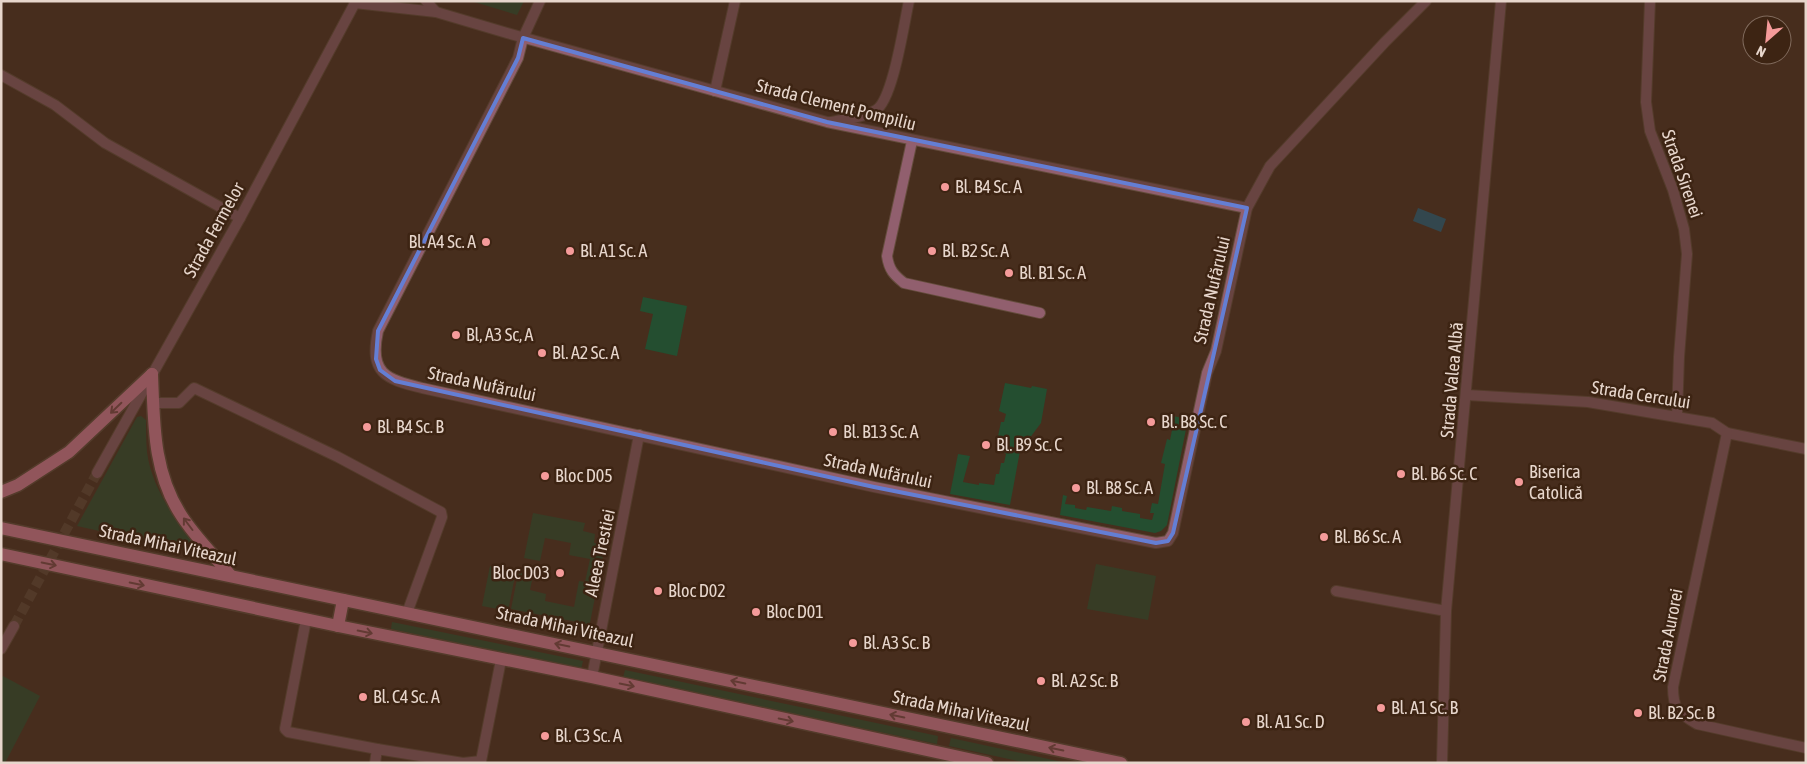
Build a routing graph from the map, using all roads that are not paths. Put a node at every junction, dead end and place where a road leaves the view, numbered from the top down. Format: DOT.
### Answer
graph roads {
  1 [pos="426,1"];
  2 [pos="540,1"];
  3 [pos="735,1"];
  4 [pos="909,1"];
  5 [pos="1426,1"];
  6 [pos="1501,1"];
  7 [pos="1650,1"];
  8 [pos="356,2"];
  9 [pos="436,12"];
  10 [pos="523,38"];
  11 [pos="1,75"];
  12 [pos="715,91"];
  13 [pos="827,122"];
  14 [pos="912,141"];
  15 [pos="1247,208"];
  16 [pos="240,218"];
  17 [pos="1040,313"];
  18 [pos="152,374"];
  19 [pos="1467,395"];
  20 [pos="153,403"];
  21 [pos="1677,416"];
  22 [pos="1727,432"];
  23 [pos="639,435"];
  24 [pos="1806,449"];
  25 [pos="97,473"];
  26 [pos="1,492"];
  27 [pos="1,528"];
  28 [pos="1,554"];
  29 [pos="230,575"];
  30 [pos="1336,591"];
  31 [pos="343,600"];
  32 [pos="1446,611"];
  33 [pos="407,613"];
  34 [pos="306,620"];
  35 [pos="14,626"];
  36 [pos="338,626"];
  37 [pos="1,649"];
  38 [pos="596,652"];
  39 [pos="501,660"];
  40 [pos="592,678"];
  41 [pos="1806,748"];
  42 [pos="377,749"];
  43 [pos="375,763"];
  44 [pos="987,763"];
  45 [pos="1121,763"];
  46 [pos="1442,763"];
  1 -- 9 [label="street"];
  2 -- 10 [label="street, Strada Nufărului"];
  3 -- 12 [label="street"];
  4 -- 13 [label="street"];
  5 -- 15 [label="street, Strada Nufărului"];
  6 -- 19 [label="street, Strada Valea Albă"];
  7 -- 21 [label="street, Strada Sirenei"];
  8 -- 9 [label="street, Strada Clement Pompiliu"];
  8 -- 16 [label="street, Strada Fermelor"];
  9 -- 10 [label="street, Strada Clement Pompiliu"];
  10 -- 12 [label="street, Strada Clement Pompiliu"];
  10 -- 23 [label="street, Strada Nufărului"];
  11 -- 16 [label="street"];
  12 -- 13 [label="street, Strada Clement Pompiliu"];
  13 -- 14 [label="street, Strada Clement Pompiliu"];
  14 -- 15 [label="street, Strada Clement Pompiliu"];
  14 -- 17 [label="street"];
  15 -- 23 [label="street, Strada Nufărului"];
  16 -- 18 [label="street, Strada Fermelor"];
  18 -- 20 [label="main road"];
  18 -- 25 [label="street, Strada Fermelor"];
  18 -- 26 [label="main road, one-way"];
  19 -- 21 [label="street, Strada Cercului"];
  19 -- 32 [label="street, Strada Valea Albă"];
  29 -- 20 [label="main road, one-way"];
  20 -- 33 [label="street"];
  21 -- 22 [label="street, Strada Cercului"];
  22 -- 24 [label="street, Strada Cercului"];
  22 -- 41 [label="street, Strada Aurorei"];
  23 -- 38 [label="street, Aleea Trestiei"];
  27 -- 29 [label="main road, Strada Mihai Viteazul"];
  28 -- 34 [label="main road, one-way"];
  29 -- 31 [label="main road, Strada Mihai Viteazul"];
  30 -- 32 [label="street"];
  31 -- 33 [label="main road, Strada Mihai Viteazul"];
  31 -- 36 [label="main road"];
  32 -- 46 [label="street, Strada Valea Albă"];
  38 -- 33 [label="main road, Strada Mihai Viteazul, one-way"];
  34 -- 36 [label="main road"];
  34 -- 42 [label="street"];
  35 -- 37 [label="street"];
  36 -- 39 [label="main road, one-way"];
  38 -- 40 [label="street, Aleea Trestiei"];
  45 -- 38 [label="main road, Strada Mihai Viteazul, one-way"];
  39 -- 40 [label="main road"];
  39 -- 42 [label="street"];
  40 -- 44 [label="main road, one-way"];
  42 -- 43 [label="street"];
}
